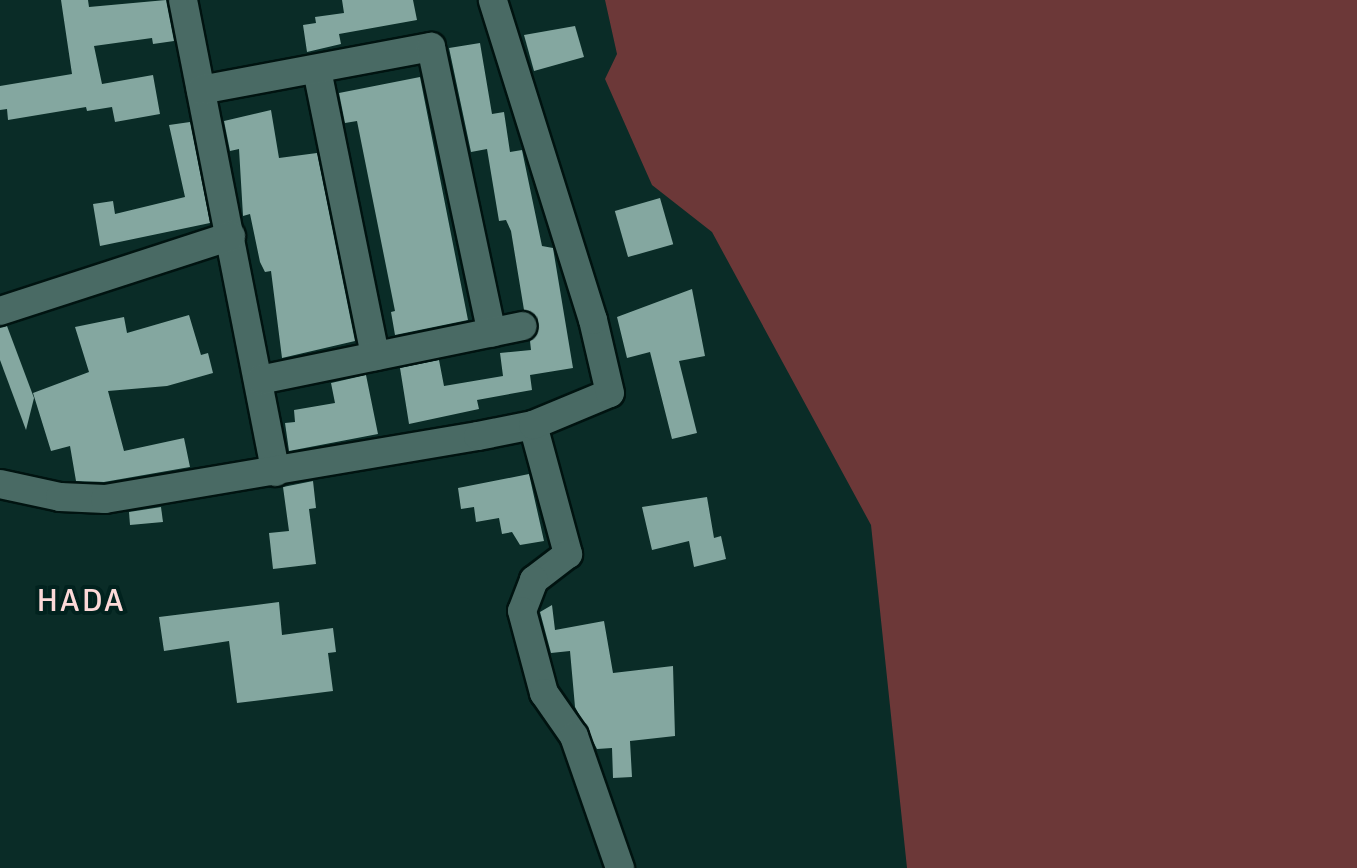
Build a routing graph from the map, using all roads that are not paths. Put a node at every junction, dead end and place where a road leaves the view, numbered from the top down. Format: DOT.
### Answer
graph roads {
  1 [pos="183,0"];
  2 [pos="493,0"];
  3 [pos="317,70"];
  4 [pos="201,90"];
  5 [pos="231,236"];
  6 [pos="0,311"];
  7 [pos="522,326"];
  8 [pos="492,333"];
  9 [pos="375,356"];
  10 [pos="260,380"];
  11 [pos="533,425"];
  12 [pos="276,472"];
  13 [pos="0,484"];
  14 [pos="620,868"];
  1 -- 4 [label="street"];
  2 -- 11 [label="street"];
  3 -- 4 [label="street"];
  3 -- 8 [label="street"];
  3 -- 9 [label="street"];
  4 -- 5 [label="street"];
  5 -- 6 [label="street"];
  5 -- 10 [label="street"];
  7 -- 8 [label="street"];
  8 -- 9 [label="street"];
  9 -- 10 [label="street"];
  10 -- 12 [label="street"];
  11 -- 12 [label="street"];
  11 -- 14 [label="street"];
  12 -- 13 [label="street"];
}
